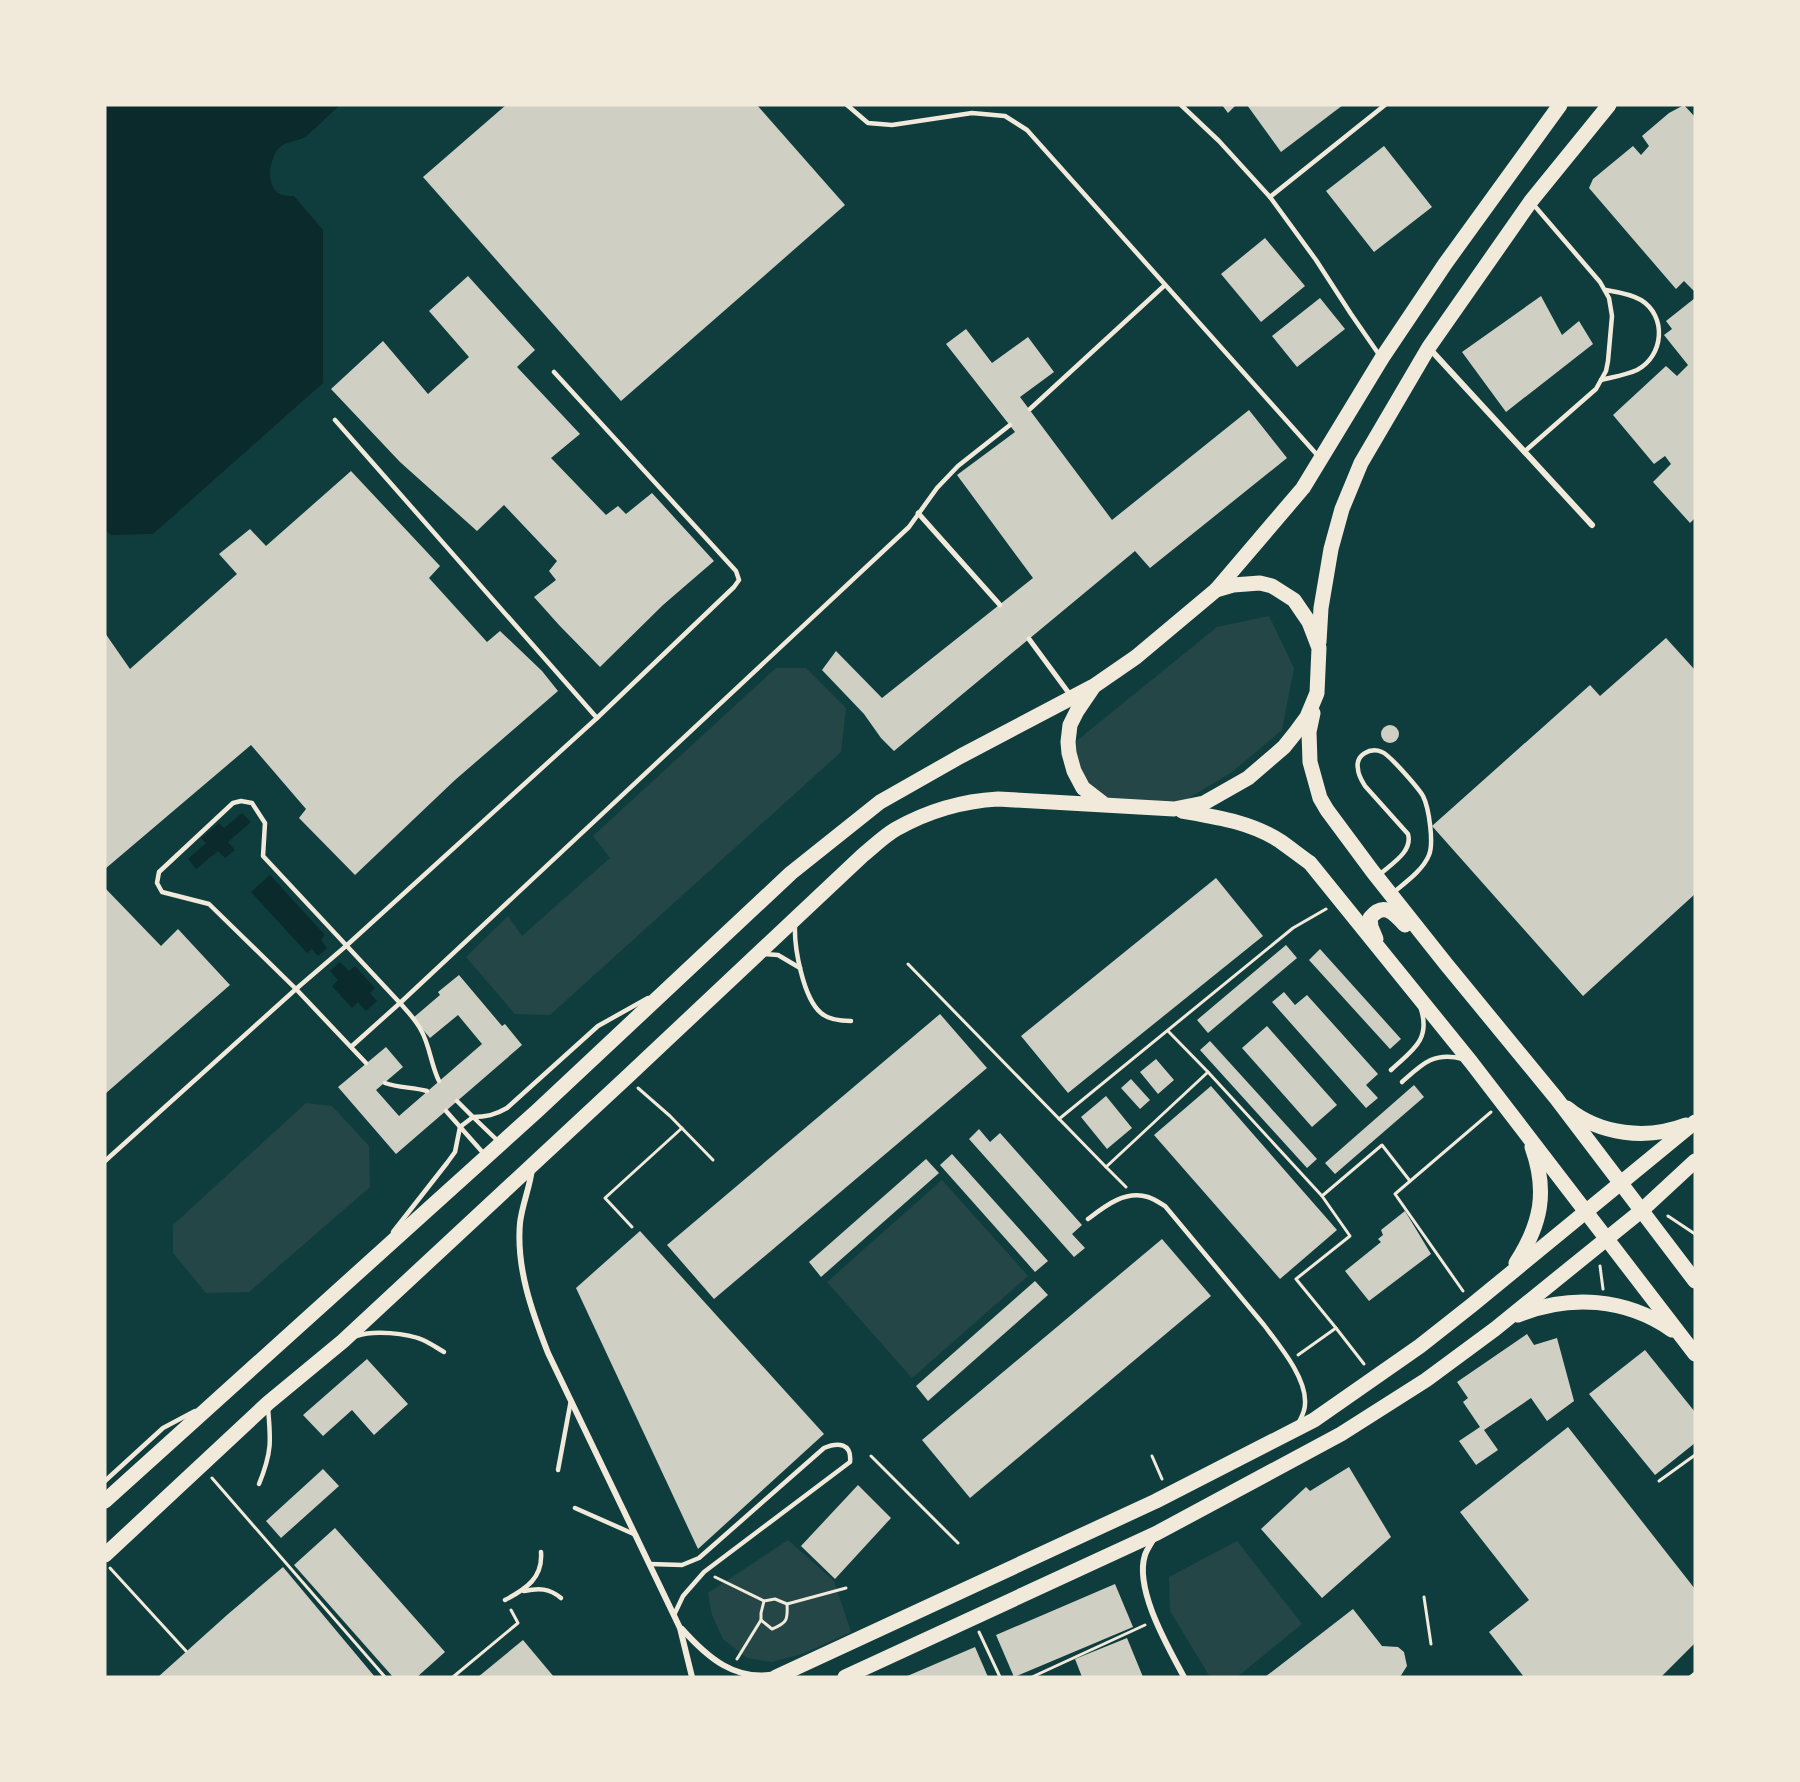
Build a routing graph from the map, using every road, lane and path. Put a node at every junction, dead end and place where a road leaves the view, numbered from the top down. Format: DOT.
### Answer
graph roads {
  1 [pos="847,105"];
  2 [pos="1181,105"];
  3 [pos="1385,105"];
  4 [pos="1560,105"];
  5 [pos="1610,105"];
  6 [pos="1270,197"];
  7 [pos="1531,201"];
  8 [pos="1166,285"];
  9 [pos="1605,290"];
  10 [pos="1429,347"];
  11 [pos="1382,358"];
  12 [pos="554,372"];
  13 [pos="1601,381"];
  14 [pos="1030,410"];
  15 [pos="335,420"];
  16 [pos="1010,425"];
  17 [pos="1524,452"];
  18 [pos="1320,459"];
  19 [pos="918,513"];
  20 [pos="1592,525"];
  21 [pos="1216,590"];
  22 [pos="1000,604"];
  23 [pos="1029,639"];
  24 [pos="1319,648"];
  25 [pos="1094,686"];
  26 [pos="1317,693"];
  27 [pos="1072,698"];
  28 [pos="597,718"];
  29 [pos="1105,805"];
  30 [pos="1174,809"];
  31 [pos="1377,876"];
  32 [pos="1391,894"];
  33 [pos="1341,901"];
  34 [pos="795,920"];
  35 [pos="346,946"];
  36 [pos="1379,948"];
  37 [pos="757,954"];
  38 [pos="908,964"];
  39 [pos="1446,964"];
  40 [pos="800,968"];
  41 [pos="672,985"];
  42 [pos="296,989"];
  43 [pos="1415,992"];
  44 [pos="400,1003"];
  45 [pos="851,1021"];
  46 [pos="1168,1030"];
  47 [pos="352,1046"];
  48 [pos="1471,1062"];
  49 [pos="366,1063"];
  50 [pos="1391,1070"];
  51 [pos="1208,1072"];
  52 [pos="627,1077"];
  53 [pos="439,1081"];
  54 [pos="1402,1082"];
  55 [pos="385,1083"];
  56 [pos="427,1092"];
  57 [pos="1556,1098"];
  58 [pos="457,1101"];
  59 [pos="1503,1103"];
  60 [pos="446,1111"];
  61 [pos="473,1117"];
  62 [pos="1059,1119"];
  63 [pos="1695,1122"];
  64 [pos="460,1127"];
  65 [pos="682,1128"];
  66 [pos="1529,1138"];
  67 [pos="500,1144"];
  68 [pos="486,1156"];
  69 [pos="712,1160"];
  70 [pos="105,1161"];
  71 [pos="1695,1161"];
  72 [pos="533,1165"];
  73 [pos="1106,1167"];
  74 [pos="1410,1181"];
  75 [pos="1620,1184"];
  76 [pos="1136,1196"];
  77 [pos="1323,1196"];
  78 [pos="1641,1210"];
  79 [pos="1587,1212"];
  80 [pos="1664,1214"];
  81 [pos="1088,1220"];
  82 [pos="632,1227"];
  83 [pos="1695,1234"];
  84 [pos="1608,1238"];
  85 [pos="367,1264"];
  86 [pos="1600,1264"];
  87 [pos="1695,1281"];
  88 [pos="1495,1286"];
  89 [pos="1604,1303"];
  90 [pos="1473,1305"];
  91 [pos="1336,1328"];
  92 [pos="1495,1329"];
  93 [pos="1682,1337"];
  94 [pos="343,1341"];
  95 [pos="444,1352"];
  96 [pos="1695,1354"];
  97 [pos="1290,1361"];
  98 [pos="1374,1377"];
  99 [pos="218,1399"];
  100 [pos="571,1400"];
  101 [pos="268,1403"];
  102 [pos="1294,1430"];
  103 [pos="1695,1455"];
  104 [pos="871,1456"];
  105 [pos="1152,1456"];
  106 [pos="201,1466"];
  107 [pos="558,1470"];
  108 [pos="1659,1481"];
  109 [pos="105,1482"];
  110 [pos="259,1484"];
  111 [pos="1169,1494"];
  112 [pos="105,1501"];
  113 [pos="575,1508"];
  114 [pos="1156,1533"];
  115 [pos="636,1535"];
  116 [pos="958,1543"];
  117 [pos="541,1552"];
  118 [pos="105,1555"];
  119 [pos="105,1563"];
  120 [pos="650,1564"];
  121 [pos="704,1572"];
  122 [pos="846,1588"];
  123 [pos="522,1591"];
  124 [pos="1424,1597"];
  125 [pos="561,1598"];
  126 [pos="505,1600"];
  127 [pos="764,1601"];
  128 [pos="787,1604"];
  129 [pos="674,1615"];
  130 [pos="972,1618"];
  131 [pos="761,1620"];
  132 [pos="1155,1620"];
  133 [pos="680,1628"];
  134 [pos="1431,1644"];
  135 [pos="186,1651"];
  136 [pos="731,1669"];
  137 [pos="1695,1673"];
  138 [pos="782,1674"];
  139 [pos="385,1677"];
  140 [pos="453,1677"];
  141 [pos="692,1677"];
  142 [pos="845,1677"];
  143 [pos="1000,1677"];
  144 [pos="1032,1677"];
  145 [pos="1184,1677"];
  146 [pos="1690,1677"];
  1 -- 8 [label="lane"];
  2 -- 6 [label="lane"];
  3 -- 6 [label="lane"];
  4 -- 11 [label="main road"];
  5 -- 7 [label="main road"];
  6 -- 11 [label="lane"];
  7 -- 9 [label="lane"];
  7 -- 10 [label="main road"];
  8 -- 14 [label="lane"];
  8 -- 18 [label="lane"];
  9 -- 13 [label="lane"];
  9 -- 13 [label="lane"];
  10 -- 17 [label="street"];
  10 -- 24 [label="main road"];
  11 -- 18 [label="main road"];
  12 -- 28 [label="lane"];
  13 -- 17 [label="lane"];
  15 -- 28 [label="lane"];
  16 -- 19 [label="lane"];
  17 -- 20 [label="street"];
  18 -- 21 [label="main road"];
  19 -- 22 [label="street"];
  19 -- 44 [label="lane"];
  21 -- 24 [label="main road"];
  21 -- 25 [label="main road"];
  23 -- 27 [label="street"];
  24 -- 26 [label="main road"];
  25 -- 27 [label="main road"];
  25 -- 29 [label="main road"];
  26 -- 30 [label="main road"];
  26 -- 31 [label="main road"];
  27 -- 41 [label="main road"];
  28 -- 35 [label="lane"];
  29 -- 30 [label="main road"];
  29 -- 34 [label="main road"];
  30 -- 33 [label="main road"];
  31 -- 32 [label="main road"];
  31 -- 32 [label="lane"];
  32 -- 39 [label="main road"];
  33 -- 36 [label="main road"];
  33 -- 46 [label="path"];
  34 -- 37 [label="main road"];
  34 -- 40 [label="lane"];
  35 -- 42 [label="lane"];
  35 -- 42 [label="lane"];
  35 -- 44 [label="lane"];
  36 -- 39 [label="main road"];
  36 -- 43 [label="main road"];
  37 -- 40 [label="lane"];
  37 -- 52 [label="main road"];
  38 -- 62 [label="path"];
  39 -- 57 [label="main road"];
  40 -- 45 [label="lane"];
  41 -- 61 [label="lane"];
  41 -- 67 [label="main road"];
  42 -- 47 [label="lane"];
  42 -- 70 [label="lane"];
  43 -- 48 [label="main road"];
  43 -- 50 [label="lane"];
  44 -- 47 [label="lane"];
  44 -- 53 [label="lane"];
  46 -- 51 [label="path"];
  46 -- 62 [label="path"];
  47 -- 49 [label="lane"];
  48 -- 54 [label="lane"];
  48 -- 59 [label="main road"];
  51 -- 73 [label="path"];
  51 -- 77 [label="path"];
  52 -- 65 [label="path"];
  52 -- 72 [label="main road"];
  55 -- 56 [label="lane"];
  57 -- 63 [label="main road"];
  57 -- 75 [label="main road"];
  58 -- 61 [label="lane"];
  59 -- 66 [label="main road"];
  59 -- 74 [label="path"];
  60 -- 64 [label="lane"];
  61 -- 64 [label="lane"];
  61 -- 67 [label="lane"];
  62 -- 73 [label="path"];
  63 -- 75 [label="main road"];
  64 -- 68 [label="lane"];
  64 -- 85 [label="lane"];
  65 -- 69 [label="path"];
  65 -- 82 [label="path"];
  66 -- 79 [label="main road"];
  66 -- 88 [label="main road"];
  67 -- 68 [label="main road"];
  68 -- 85 [label="main road"];
  71 -- 78 [label="main road"];
  72 -- 94 [label="main road"];
  72 -- 100 [label="street"];
  73 -- 76 [label="path"];
  74 -- 77 [label="path"];
  74 -- 90 [label="path"];
  75 -- 78 [label="main road"];
  75 -- 79 [label="main road"];
  76 -- 81 [label="lane"];
  76 -- 97 [label="lane"];
  77 -- 91 [label="path"];
  78 -- 84 [label="main road"];
  78 -- 87 [label="main road"];
  79 -- 84 [label="main road"];
  79 -- 88 [label="main road"];
  80 -- 83 [label="path"];
  84 -- 92 [label="main road"];
  84 -- 93 [label="main road"];
  85 -- 99 [label="main road"];
  86 -- 89 [label="path"];
  88 -- 90 [label="main road"];
  89 -- 92 [label="main road"];
  89 -- 93 [label="main road"];
  90 -- 98 [label="main road"];
  91 -- 97 [label="path"];
  91 -- 98 [label="path"];
  92 -- 114 [label="main road"];
  93 -- 96 [label="main road"];
  94 -- 95 [label="lane"];
  94 -- 101 [label="main road"];
  97 -- 102 [label="lane"];
  98 -- 102 [label="main road"];
  99 -- 109 [label="lane"];
  99 -- 112 [label="main road"];
  100 -- 107 [label="lane"];
  100 -- 115 [label="street"];
  101 -- 106 [label="main road"];
  101 -- 110 [label="lane"];
  102 -- 111 [label="main road"];
  103 -- 108 [label="path"];
  104 -- 116 [label="path"];
  105 -- 111 [label="path"];
  106 -- 118 [label="main road"];
  106 -- 139 [label="path"];
  111 -- 138 [label="main road"];
  113 -- 115 [label="lane"];
  114 -- 130 [label="main road"];
  114 -- 132 [label="street"];
  115 -- 120 [label="street"];
  117 -- 123 [label="lane"];
  119 -- 135 [label="path"];
  120 -- 121 [label="lane"];
  120 -- 129 [label="street"];
  121 -- 127 [label="path"];
  121 -- 129 [label="lane"];
  122 -- 128 [label="path"];
  123 -- 125 [label="lane"];
  123 -- 126 [label="lane"];
  124 -- 134 [label="path"];
  126 -- 140 [label="path"];
  127 -- 128 [label="path"];
  127 -- 131 [label="path"];
  128 -- 131 [label="path"];
  129 -- 133 [label="street"];
  130 -- 142 [label="main road"];
  130 -- 143 [label="path"];
  131 -- 136 [label="path"];
  132 -- 144 [label="path"];
  132 -- 145 [label="street"];
  133 -- 136 [label="street"];
  133 -- 141 [label="street"];
  136 -- 138 [label="street"];
  137 -- 146 [label="path"];
}
